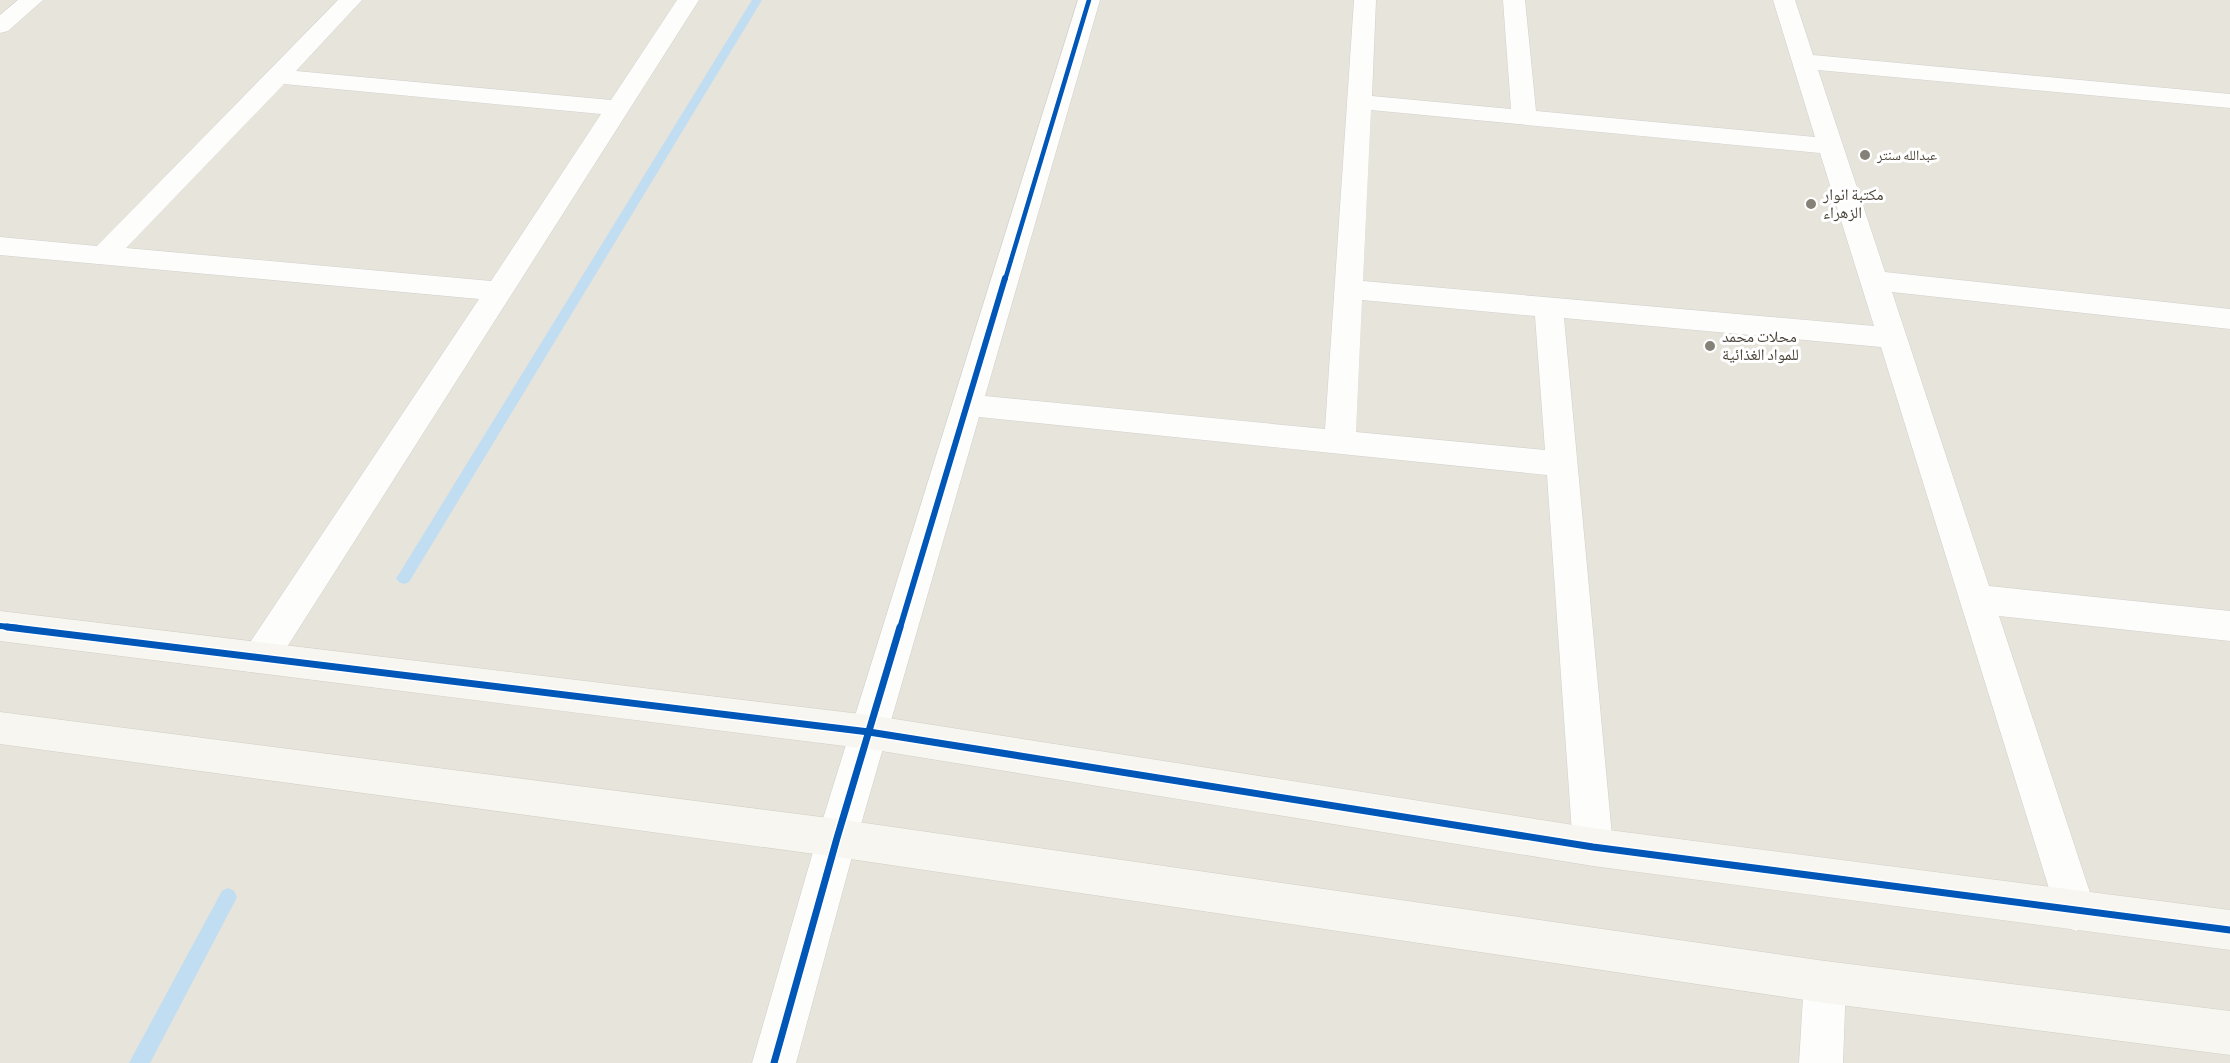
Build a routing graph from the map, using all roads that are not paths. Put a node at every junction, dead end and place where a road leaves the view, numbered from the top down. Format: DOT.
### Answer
graph roads {
  1 [pos="32,0"];
  2 [pos="351,0"];
  3 [pos="688,0"];
  4 [pos="1089,0"];
  5 [pos="1365,0"];
  6 [pos="1514,0"];
  7 [pos="1784,0"];
  8 [pos="5,18"];
  9 [pos="1803,61"];
  10 [pos="278,76"];
  11 [pos="2230,101"];
  12 [pos="1359,102"];
  13 [pos="618,108"];
  14 [pos="1524,117"];
  15 [pos="1831,146"];
  16 [pos="0,246"];
  17 [pos="104,255"];
  18 [pos="1874,280"];
  19 [pos="1348,289"];
  20 [pos="499,291"];
  21 [pos="1549,307"];
  22 [pos="2230,319"];
  23 [pos="1892,338"];
  24 [pos="967,405"];
  25 [pos="1340,442"];
  26 [pos="1562,464"];
  27 [pos="1976,599"];
  28 [pos="0,626"];
  29 [pos="2230,626"];
  30 [pos="260,658"];
  31 [pos="0,728"];
  32 [pos="869,732"];
  33 [pos="837,838"];
  34 [pos="1593,847"];
  35 [pos="2076,911"];
  36 [pos="2230,930"];
  37 [pos="1825,982"];
  38 [pos="2230,1033"];
  39 [pos="774,1063"];
  40 [pos="1821,1063"];
  1 -- 8 [label="street"];
  2 -- 10 [label="street"];
  3 -- 13 [label="street"];
  4 -- 24 [label="street"];
  5 -- 12 [label="street"];
  6 -- 14 [label="street"];
  7 -- 9 [label="street"];
  9 -- 11 [label="street"];
  9 -- 15 [label="street"];
  10 -- 13 [label="street"];
  10 -- 17 [label="street"];
  12 -- 14 [label="street"];
  12 -- 19 [label="street"];
  13 -- 20 [label="street"];
  14 -- 15 [label="street"];
  15 -- 18 [label="street"];
  16 -- 17 [label="street"];
  17 -- 20 [label="street"];
  18 -- 22 [label="street"];
  18 -- 23 [label="street"];
  19 -- 21 [label="street"];
  19 -- 25 [label="street"];
  20 -- 30 [label="street"];
  21 -- 23 [label="street"];
  21 -- 26 [label="street"];
  23 -- 27 [label="street"];
  24 -- 25 [label="street"];
  24 -- 32 [label="street"];
  25 -- 26 [label="street"];
  26 -- 34 [label="street"];
  27 -- 29 [label="street"];
  27 -- 35 [label="street"];
  28 -- 30 [label="street"];
  30 -- 32 [label="street"];
  31 -- 33 [label="street"];
  32 -- 33 [label="street"];
  32 -- 34 [label="street"];
  33 -- 37 [label="street"];
  33 -- 39 [label="street"];
  34 -- 35 [label="street"];
  35 -- 36 [label="street"];
  37 -- 38 [label="street"];
  37 -- 40 [label="street"];
}
